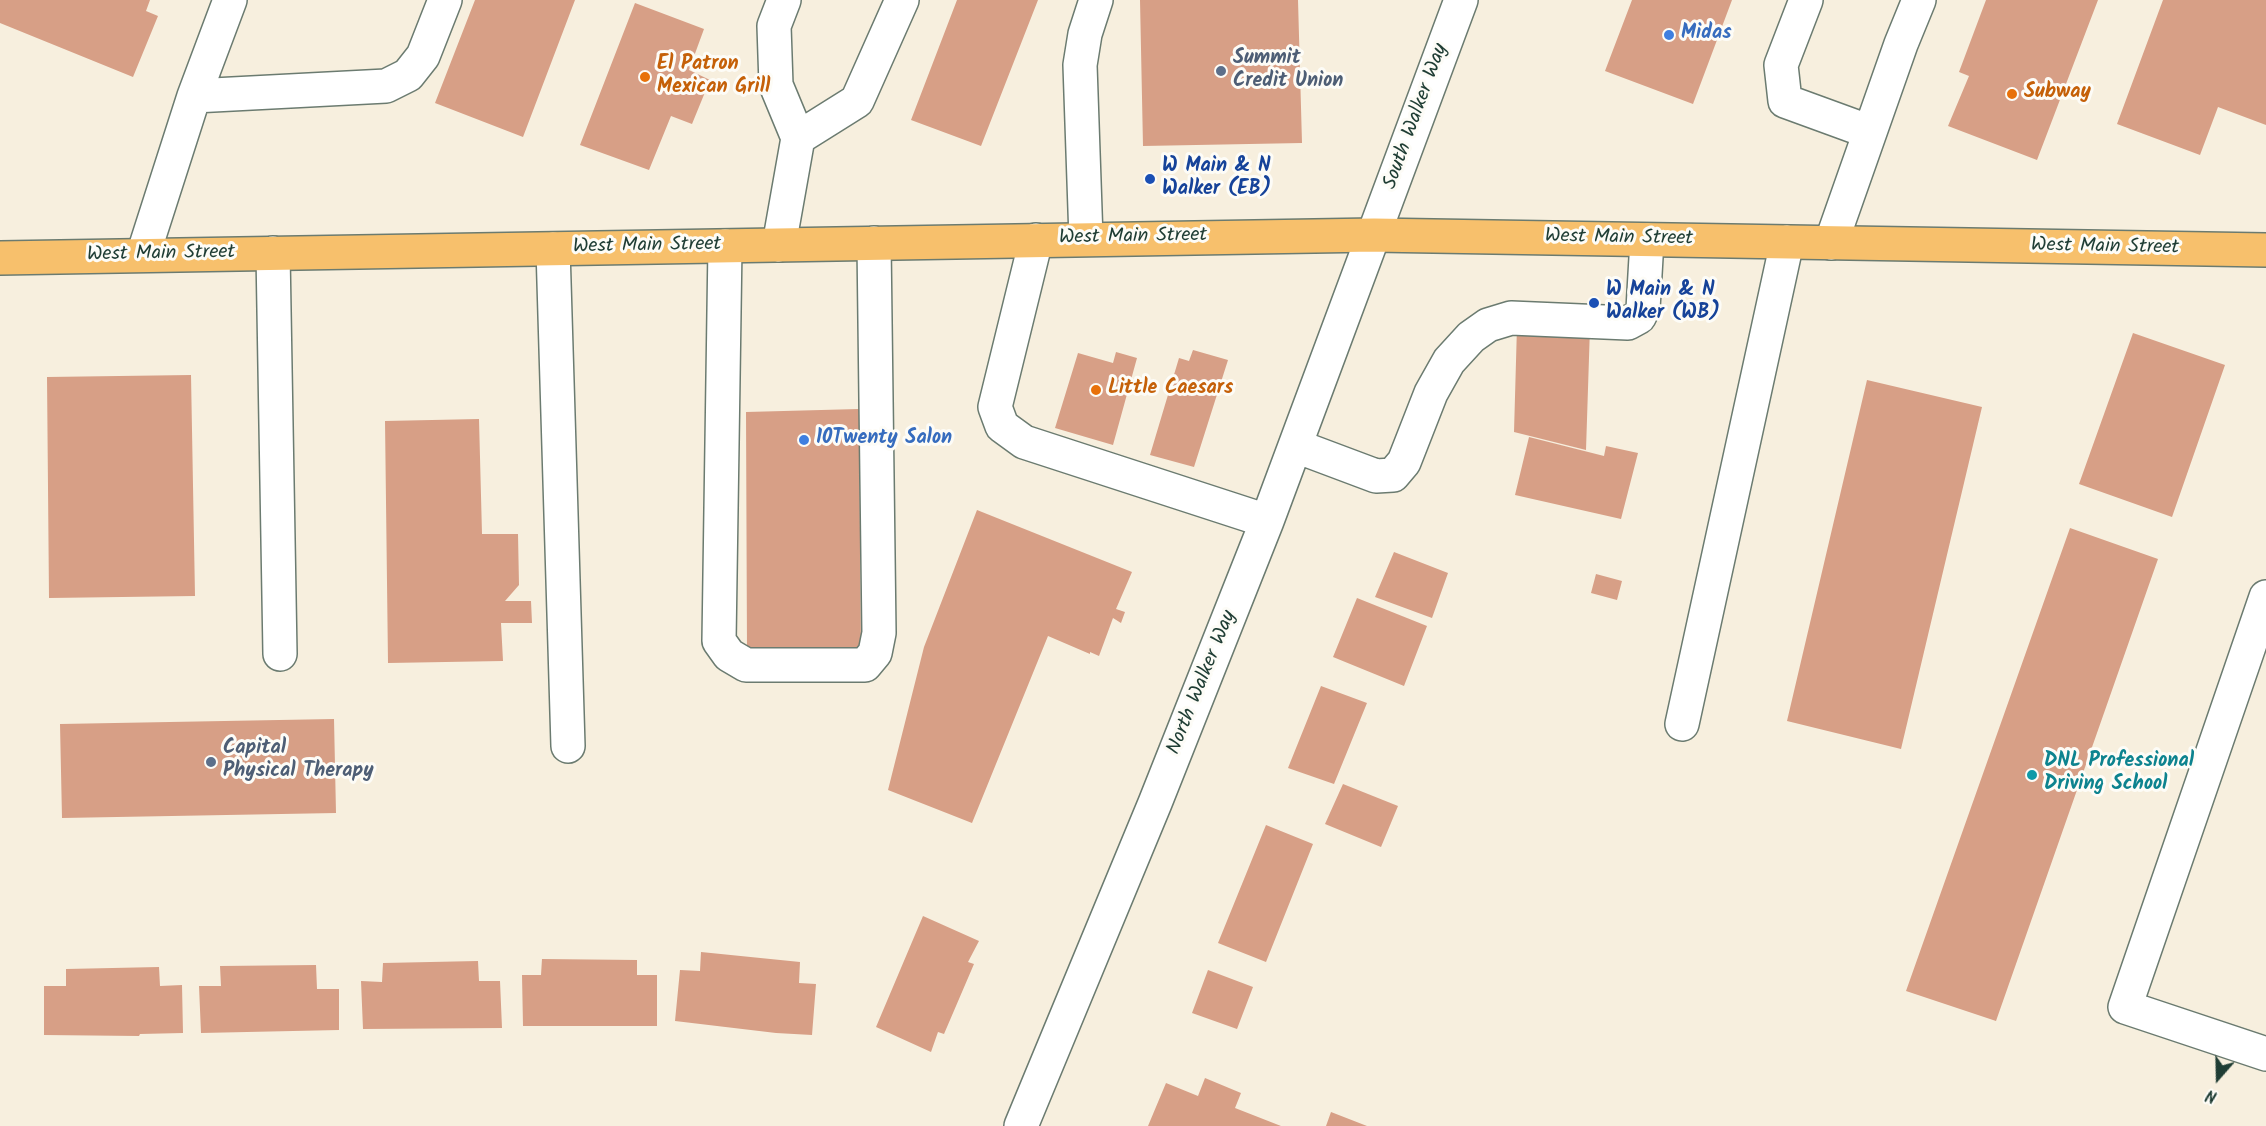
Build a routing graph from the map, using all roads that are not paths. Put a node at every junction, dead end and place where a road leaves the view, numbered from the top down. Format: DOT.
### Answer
graph roads {
  1 [pos="230,0"];
  2 [pos="445,0"];
  3 [pos="784,0"];
  4 [pos="902,0"];
  5 [pos="1096,0"];
  6 [pos="1461,0"];
  7 [pos="1806,0"];
  8 [pos="1918,0"];
  9 [pos="194,96"];
  10 [pos="1870,132"];
  11 [pos="798,138"];
  12 [pos="1374,235"];
  13 [pos="1086,239"];
  14 [pos="1036,240"];
  15 [pos="1647,240"];
  16 [pos="1787,242"];
  17 [pos="874,243"];
  18 [pos="1831,243"];
  19 [pos="779,245"];
  20 [pos="725,246"];
  21 [pos="553,249"];
  22 [pos="2266,250"];
  23 [pos="273,254"];
  24 [pos="143,255"];
  25 [pos="0,258"];
  26 [pos="1296,446"];
  27 [pos="1267,520"];
  28 [pos="2266,597"];
  29 [pos="280,654"];
  30 [pos="1682,724"];
  31 [pos="568,746"];
  32 [pos="2266,1054"];
  33 [pos="1021,1126"];
  1 -- 9 [label="street"];
  2 -- 9 [label="street"];
  3 -- 11 [label="street"];
  4 -- 11 [label="street"];
  5 -- 13 [label="street"];
  6 -- 12 [label="street, South Walker Way"];
  7 -- 10 [label="street"];
  8 -- 10 [label="street"];
  9 -- 24 [label="street"];
  10 -- 18 [label="street"];
  11 -- 19 [label="street"];
  12 -- 13 [label="main road, West Main Street"];
  12 -- 15 [label="main road, West Main Street"];
  12 -- 26 [label="street, North Walker Way"];
  13 -- 14 [label="main road, West Main Street"];
  14 -- 17 [label="main road, West Main Street"];
  14 -- 27 [label="street"];
  15 -- 16 [label="main road, West Main Street"];
  15 -- 26 [label="street"];
  16 -- 18 [label="main road, West Main Street"];
  16 -- 30 [label="street"];
  17 -- 19 [label="main road, West Main Street"];
  17 -- 20 [label="street"];
  18 -- 22 [label="main road, West Main Street"];
  19 -- 20 [label="main road, West Main Street"];
  20 -- 21 [label="main road, West Main Street"];
  21 -- 23 [label="main road, West Main Street"];
  21 -- 31 [label="street"];
  23 -- 24 [label="main road, West Main Street"];
  23 -- 29 [label="street"];
  24 -- 25 [label="main road, West Main Street"];
  26 -- 27 [label="street, North Walker Way"];
  27 -- 33 [label="street, North Walker Way"];
  28 -- 32 [label="street"];
}
